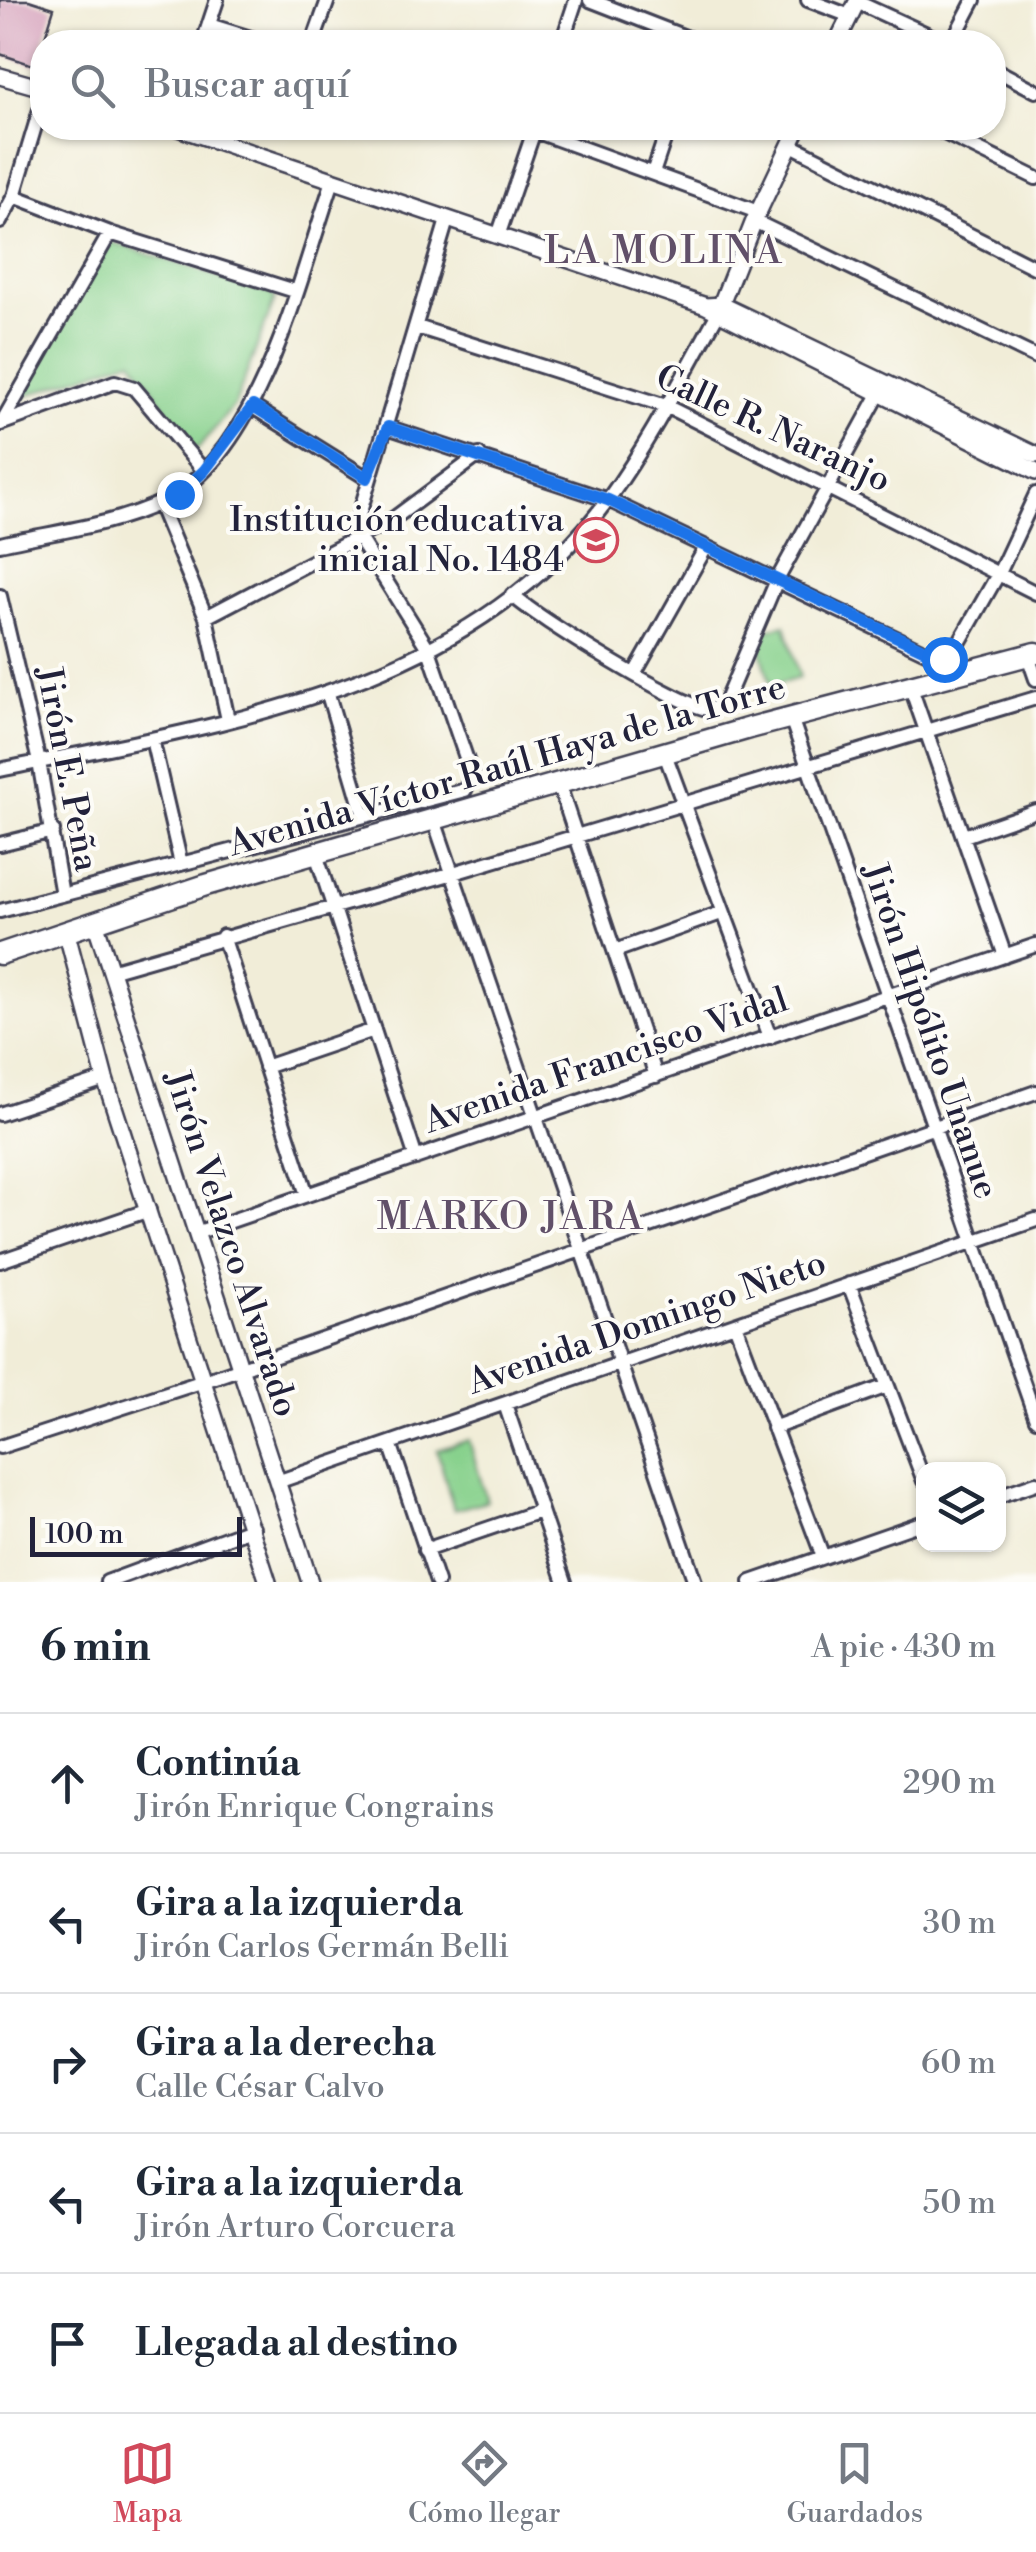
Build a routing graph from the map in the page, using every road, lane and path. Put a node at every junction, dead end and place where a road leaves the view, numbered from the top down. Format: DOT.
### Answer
graph roads {
  1 [pos="217,0"];
  2 [pos="328,0"];
  3 [pos="576,0"];
  4 [pos="590,0"];
  5 [pos="808,0"];
  6 [pos="974,0"];
  7 [pos="855,6"];
  8 [pos="209,25"];
  9 [pos="207,30"];
  10 [pos="225,30"];
  11 [pos="318,30"];
  12 [pos="566,30"];
  13 [pos="667,30"];
  14 [pos="844,30"];
  15 [pos="914,30"];
  16 [pos="958,30"];
  17 [pos="1006,75"];
  18 [pos="0,76"];
  19 [pos="30,85"];
  20 [pos="1036,91"];
  21 [pos="31,140"];
  22 [pos="213,140"];
  23 [pos="528,140"];
  24 [pos="564,140"];
  25 [pos="664,140"];
  26 [pos="793,140"];
  27 [pos="958,140"];
  28 [pos="791,145"];
  29 [pos="653,173"];
  30 [pos="1036,178"];
  31 [pos="333,181"];
  32 [pos="14,196"];
  33 [pos="756,216"];
  34 [pos="447,220"];
  35 [pos="0,222"];
  36 [pos="110,233"];
  37 [pos="498,236"];
  38 [pos="1036,268"];
  39 [pos="294,291"];
  40 [pos="715,309"];
  41 [pos="417,327"];
  42 [pos="1036,357"];
  43 [pos="883,387"];
  44 [pos="253,406"];
  45 [pos="666,406"];
  46 [pos="0,424"];
  47 [pos="388,427"];
  48 [pos="480,455"];
  49 [pos="1036,455"];
  50 [pos="204,471"];
  51 [pos="1036,472"];
  52 [pos="367,478"];
  53 [pos="828,488"];
  54 [pos="1036,494"];
  55 [pos="608,500"];
  56 [pos="160,504"];
  57 [pos="359,538"];
  58 [pos="0,544"];
  59 [pos="705,549"];
  60 [pos="1000,571"];
  61 [pos="778,580"];
  62 [pos="1036,592"];
  63 [pos="512,594"];
  64 [pos="0,596"];
  65 [pos="206,618"];
  66 [pos="429,650"];
  67 [pos="1032,654"];
  68 [pos="635,673"];
  69 [pos="1036,679"];
  70 [pos="911,688"];
  71 [pos="328,694"];
  72 [pos="1036,698"];
  73 [pos="791,718"];
  74 [pos="228,720"];
  75 [pos="927,732"];
  76 [pos="152,739"];
  77 [pos="665,754"];
  78 [pos="40,762"];
  79 [pos="807,766"];
  80 [pos="0,770"];
  81 [pos="559,786"];
  82 [pos="683,804"];
  83 [pos="1036,811"];
  84 [pos="364,816"];
  85 [pos="434,820"];
  86 [pos="52,831"];
  87 [pos="576,836"];
  88 [pos="964,836"];
  89 [pos="0,844"];
  90 [pos="316,854"];
  91 [pos="181,864"];
  92 [pos="450,874"];
  93 [pos="62,896"];
  94 [pos="333,906"];
  95 [pos="0,911"];
  96 [pos="721,913"];
  97 [pos="96,925"];
  98 [pos="67,934"];
  99 [pos="223,936"];
  100 [pos="1036,945"];
  101 [pos="615,951"];
  102 [pos="0,954"];
  103 [pos="1005,956"];
  104 [pos="110,970"];
  105 [pos="886,997"];
  106 [pos="374,1030"];
  107 [pos="770,1036"];
  108 [pos="266,1066"];
  109 [pos="656,1076"];
  110 [pos="106,1079"];
  111 [pos="1036,1092"];
  112 [pos="0,1114"];
  113 [pos="536,1116"];
  114 [pos="931,1128"];
  115 [pos="416,1158"];
  116 [pos="307,1195"];
  117 [pos="149,1210"];
  118 [pos="1036,1220"];
  119 [pos="196,1233"];
  120 [pos="972,1242"];
  121 [pos="580,1251"];
  122 [pos="0,1261"];
  123 [pos="849,1284"];
  124 [pos="735,1324"];
  125 [pos="620,1364"];
  126 [pos="240,1369"];
  127 [pos="204,1381"];
  128 [pos="887,1386"];
  129 [pos="504,1404"];
  130 [pos="1036,1419"];
  131 [pos="773,1428"];
  132 [pos="390,1443"];
  133 [pos="0,1448"];
  134 [pos="917,1462"];
  135 [pos="277,1482"];
  136 [pos="1036,1483"];
  137 [pos="1006,1493"];
  138 [pos="540,1511"];
  139 [pos="916,1525"];
  140 [pos="252,1528"];
  141 [pos="426,1550"];
  142 [pos="822,1557"];
  143 [pos="107,1582"];
  144 [pos="268,1582"];
  145 [pos="310,1582"];
  146 [pos="437,1582"];
  147 [pos="565,1582"];
  148 [pos="695,1582"];
  149 [pos="752,1582"];
  1 -- 8 [label="street"];
  2 -- 11 [label="street"];
  3 -- 12 [label="street"];
  4 -- 13 [label="street"];
  5 -- 7 [label="street"];
  6 -- 16 [label="street"];
  7 -- 14 [label="street"];
  7 -- 15 [label="street"];
  8 -- 9 [label="street"];
  8 -- 10 [label="street"];
  17 -- 20 [label="street"];
  18 -- 19 [label="street"];
  21 -- 32 [label="street"];
  22 -- 31 [label="street"];
  23 -- 37 [label="street"];
  24 -- 29 [label="street"];
  25 -- 29 [label="street"];
  26 -- 28 [label="street"];
  27 -- 30 [label="street"];
  28 -- 33 [label="street"];
  28 -- 38 [label="street"];
  29 -- 33 [label="street"];
  31 -- 34 [label="street"];
  31 -- 39 [label="street"];
  32 -- 35 [label="street"];
  32 -- 36 [label="street"];
  33 -- 40 [label="street"];
  33 -- 42 [label="street"];
  34 -- 37 [label="street"];
  34 -- 41 [label="street"];
  36 -- 39 [label="street"];
  36 -- 46 [label="street"];
  37 -- 40 [label="street"];
  39 -- 44 [label="street"];
  40 -- 43 [label="street"];
  40 -- 45 [label="street"];
  41 -- 45 [label="street, Calle R. Naranjo"];
  41 -- 47 [label="street"];
  43 -- 49 [label="street"];
  43 -- 51 [label="street"];
  43 -- 53 [label="street"];
  44 -- 50 [label="street"];
  44 -- 52 [label="street"];
  45 -- 53 [label="street, Calle R. Naranjo"];
  45 -- 55 [label="street"];
  46 -- 50 [label="street"];
  47 -- 48 [label="street"];
  47 -- 52 [label="street"];
  48 -- 55 [label="street"];
  48 -- 57 [label="street"];
  50 -- 56 [label="street"];
  52 -- 57 [label="street"];
  53 -- 60 [label="street, Calle R. Naranjo"];
  53 -- 61 [label="street"];
  54 -- 60 [label="street"];
  55 -- 59 [label="street"];
  55 -- 63 [label="street"];
  56 -- 58 [label="street"];
  56 -- 65 [label="street"];
  57 -- 65 [label="street"];
  57 -- 66 [label="street"];
  59 -- 61 [label="street"];
  59 -- 68 [label="street"];
  60 -- 61 [label="street"];
  60 -- 62 [label="street, Calle R. Naranjo"];
  61 -- 68 [label="street"];
  63 -- 66 [label="street"];
  63 -- 68 [label="street"];
  64 -- 78 [label="street, Jirón E. Peña"];
  65 -- 74 [label="street"];
  66 -- 71 [label="street"];
  66 -- 84 [label="street"];
  67 -- 69 [label="street"];
  67 -- 70 [label="main road, Avenida Víctor Raúl Haya de la Torre"];
  70 -- 73 [label="main road, Avenida Víctor Raúl Haya de la Torre"];
  70 -- 75 [label="street"];
  71 -- 74 [label="street"];
  71 -- 84 [label="street"];
  72 -- 75 [label="street"];
  73 -- 77 [label="main road, Avenida Víctor Raúl Haya de la Torre"];
  73 -- 79 [label="street, Jirón Hipólito Unanue"];
  74 -- 76 [label="street"];
  75 -- 79 [label="street"];
  75 -- 88 [label="street"];
  76 -- 78 [label="street"];
  76 -- 91 [label="street"];
  77 -- 81 [label="main road, Avenida Víctor Raúl Haya de la Torre"];
  77 -- 82 [label="street"];
  78 -- 80 [label="street"];
  78 -- 86 [label="street, Jirón E. Peña"];
  79 -- 82 [label="street"];
  79 -- 105 [label="street, Jirón Hipólito Unanue"];
  81 -- 85 [label="main road, Avenida Víctor Raúl Haya de la Torre"];
  81 -- 87 [label="street"];
  82 -- 87 [label="street"];
  82 -- 96 [label="street"];
  83 -- 88 [label="street"];
  84 -- 91 [label="street"];
  85 -- 90 [label="main road, Avenida Víctor Raúl Haya de la Torre"];
  85 -- 92 [label="street"];
  86 -- 89 [label="street"];
  86 -- 93 [label="street, Jirón E. Peña"];
  87 -- 92 [label="street"];
  87 -- 101 [label="street"];
  88 -- 103 [label="street"];
  90 -- 94 [label="street"];
  90 -- 97 [label="main road, Avenida Víctor Raúl Haya de la Torre"];
  91 -- 93 [label="street"];
  92 -- 94 [label="street"];
  92 -- 113 [label="street"];
  93 -- 95 [label="street"];
  94 -- 99 [label="street"];
  94 -- 106 [label="street"];
  96 -- 101 [label="street"];
  96 -- 107 [label="street"];
  97 -- 98 [label="main road, Avenida Víctor Raúl Haya de la Torre"];
  97 -- 104 [label="street, Jirón Velazco Alvarado"];
  98 -- 102 [label="main road, Avenida Víctor Raúl Haya de la Torre"];
  98 -- 110 [label="street, Jirón Velazco Alvarado"];
  99 -- 104 [label="street"];
  99 -- 108 [label="street"];
  100 -- 103 [label="street, Avenida Francisco Vidal"];
  101 -- 109 [label="street"];
  103 -- 105 [label="street, Avenida Francisco Vidal"];
  104 -- 119 [label="street, Jirón Velazco Alvarado"];
  105 -- 107 [label="street, Avenida Francisco Vidal"];
  105 -- 114 [label="street, Jirón Hipólito Unanue"];
  106 -- 108 [label="street"];
  106 -- 115 [label="street"];
  107 -- 109 [label="street, Avenida Francisco Vidal"];
  108 -- 116 [label="street"];
  109 -- 113 [label="street, Avenida Francisco Vidal"];
  110 -- 112 [label="street"];
  110 -- 117 [label="street, Jirón Velazco Alvarado"];
  111 -- 114 [label="street"];
  113 -- 115 [label="street, Avenida Francisco Vidal"];
  113 -- 121 [label="street"];
  114 -- 120 [label="street, Jirón Hipólito Unanue"];
  114 -- 121 [label="street"];
  115 -- 116 [label="street, Avenida Francisco Vidal"];
  116 -- 119 [label="street, Avenida Francisco Vidal"];
  117 -- 122 [label="street"];
  117 -- 127 [label="street, Jirón Velazco Alvarado"];
  118 -- 120 [label="street, Avenida Domingo Nieto"];
  119 -- 126 [label="street, Jirón Velazco Alvarado"];
  120 -- 123 [label="street, Avenida Domingo Nieto"];
  120 -- 130 [label="street, Jirón Hipólito Unanue"];
  121 -- 125 [label="street"];
  121 -- 126 [label="street"];
  123 -- 124 [label="street, Avenida Domingo Nieto"];
  123 -- 128 [label="street"];
  124 -- 125 [label="street, Avenida Domingo Nieto"];
  124 -- 131 [label="street"];
  125 -- 129 [label="street, Avenida Domingo Nieto"];
  125 -- 148 [label="street"];
  126 -- 127 [label="street"];
  126 -- 135 [label="street, Jirón Velazco Alvarado"];
  127 -- 133 [label="street"];
  127 -- 140 [label="street, Jirón Velazco Alvarado"];
  128 -- 131 [label="street"];
  128 -- 134 [label="street"];
  129 -- 132 [label="street, Avenida Domingo Nieto"];
  129 -- 138 [label="street"];
  131 -- 142 [label="street"];
  132 -- 135 [label="street, Avenida Domingo Nieto"];
  132 -- 141 [label="street"];
  135 -- 145 [label="street, Jirón Velazco Alvarado"];
  136 -- 137 [label="street"];
  138 -- 141 [label="street"];
  138 -- 147 [label="street"];
  139 -- 142 [label="street"];
  140 -- 143 [label="street"];
  140 -- 144 [label="street, Jirón Velazco Alvarado"];
  141 -- 146 [label="street"];
  142 -- 149 [label="street"];
}
